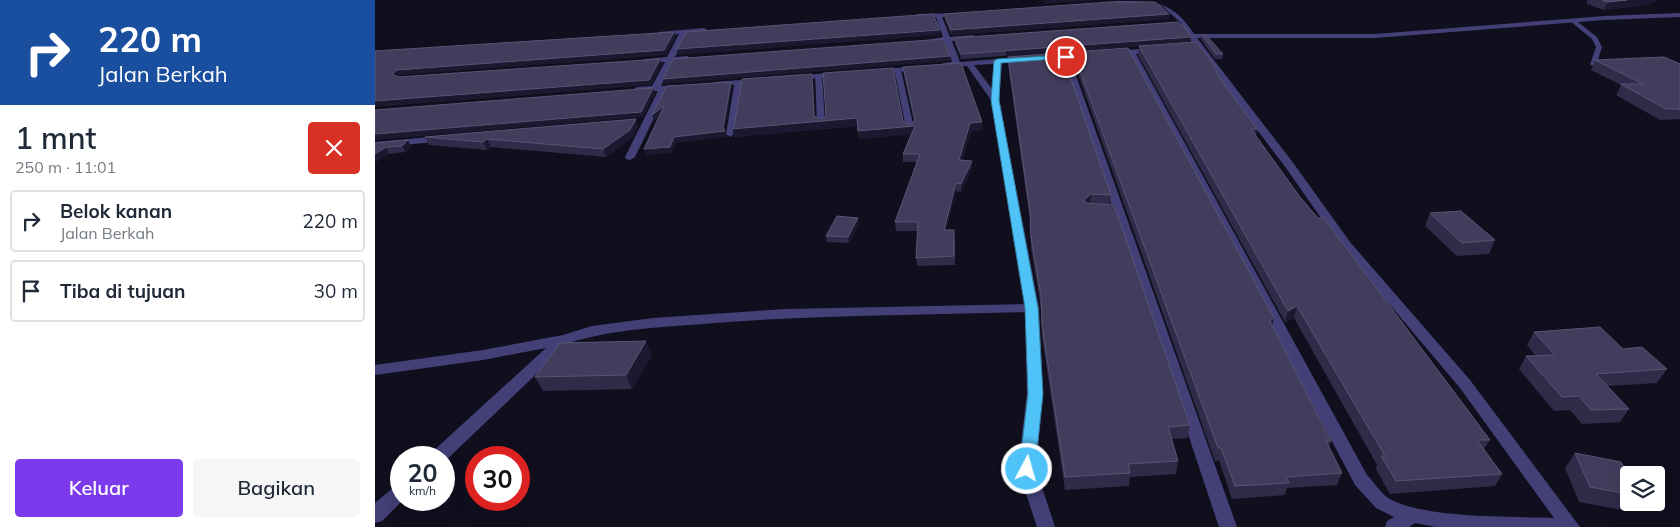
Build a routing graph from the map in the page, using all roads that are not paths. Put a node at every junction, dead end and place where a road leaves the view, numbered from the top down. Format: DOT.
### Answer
graph roads {
  1 [pos="1108,0"];
  2 [pos="966,13"];
  3 [pos="938,15"];
  4 [pos="1680,15"];
  5 [pos="908,17"];
  6 [pos="1572,20"];
  7 [pos="713,30"];
  8 [pos="684,32"];
  9 [pos="654,34"];
  10 [pos="985,36"];
  11 [pos="946,39"];
  12 [pos="917,41"];
  13 [pos="1193,43"];
  14 [pos="1160,49"];
  15 [pos="1131,52"];
  16 [pos="1094,54"];
  17 [pos="1103,54"];
  18 [pos="699,57"];
  19 [pos="1066,57"];
  20 [pos="669,60"];
  21 [pos="997,61"];
  22 [pos="639,62"];
  23 [pos="957,64"];
  24 [pos="969,64"];
  25 [pos="1594,65"];
  26 [pos="940,66"];
  27 [pos="923,68"];
  28 [pos="897,70"];
  29 [pos="867,72"];
  30 [pos="848,74"];
  31 [pos="818,76"];
  32 [pos="788,78"];
  33 [pos="768,80"];
  34 [pos="738,82"];
  35 [pos="701,85"];
  36 [pos="692,86"];
  37 [pos="659,88"];
  38 [pos="626,91"];
  39 [pos="995,100"];
  40 [pos="821,123"];
  41 [pos="910,128"];
  42 [pos="730,134"];
  43 [pos="453,138"];
  44 [pos="375,145"];
  45 [pos="630,157"];
  46 [pos="1032,308"];
  47 [pos="564,340"];
  48 [pos="375,370"];
  49 [pos="450,446"];
  50 [pos="390,502"];
  51 [pos="375,516"];
  52 [pos="1411,516"];
  53 [pos="1046,527"];
  54 [pos="1228,527"];
  55 [pos="1394,527"];
  56 [pos="1571,527"];
  1 -- 13 [label="street"];
  2 -- 3 [label="street"];
  3 -- 5 [label="street"];
  3 -- 11 [label="street"];
  4 -- 6 [label="street"];
  6 -- 13 [label="street"];
  6 -- 25 [label="lane"];
  7 -- 8 [label="street"];
  8 -- 9 [label="street"];
  8 -- 20 [label="street"];
  10 -- 11 [label="street"];
  11 -- 12 [label="street"];
  11 -- 23 [label="street"];
  13 -- 56 [label="street"];
  14 -- 15 [label="street"];
  15 -- 17 [label="street"];
  15 -- 52 [label="street"];
  16 -- 19 [label="street"];
  18 -- 20 [label="street"];
  19 -- 21 [label="street"];
  19 -- 54 [label="street"];
  20 -- 22 [label="street"];
  20 -- 37 [label="street"];
  21 -- 24 [label="street"];
  21 -- 39 [label="street"];
  23 -- 24 [label="street"];
  23 -- 26 [label="street"];
  24 -- 39 [label="street"];
  27 -- 28 [label="street"];
  28 -- 29 [label="street"];
  28 -- 41 [label="lane"];
  30 -- 31 [label="street"];
  31 -- 32 [label="street"];
  31 -- 40 [label="lane"];
  33 -- 34 [label="street"];
  34 -- 35 [label="street"];
  34 -- 42 [label="lane"];
  36 -- 37 [label="street"];
  37 -- 38 [label="street"];
  37 -- 45 [label="street"];
  39 -- 46 [label="street"];
  43 -- 44 [label="lane"];
  46 -- 47 [label="street"];
  46 -- 53 [label="street"];
  47 -- 48 [label="street"];
  47 -- 49 [label="street"];
  50 -- 51 [label="street"];
  52 -- 55 [label="street"];
  52 -- 56 [label="street"];
}
